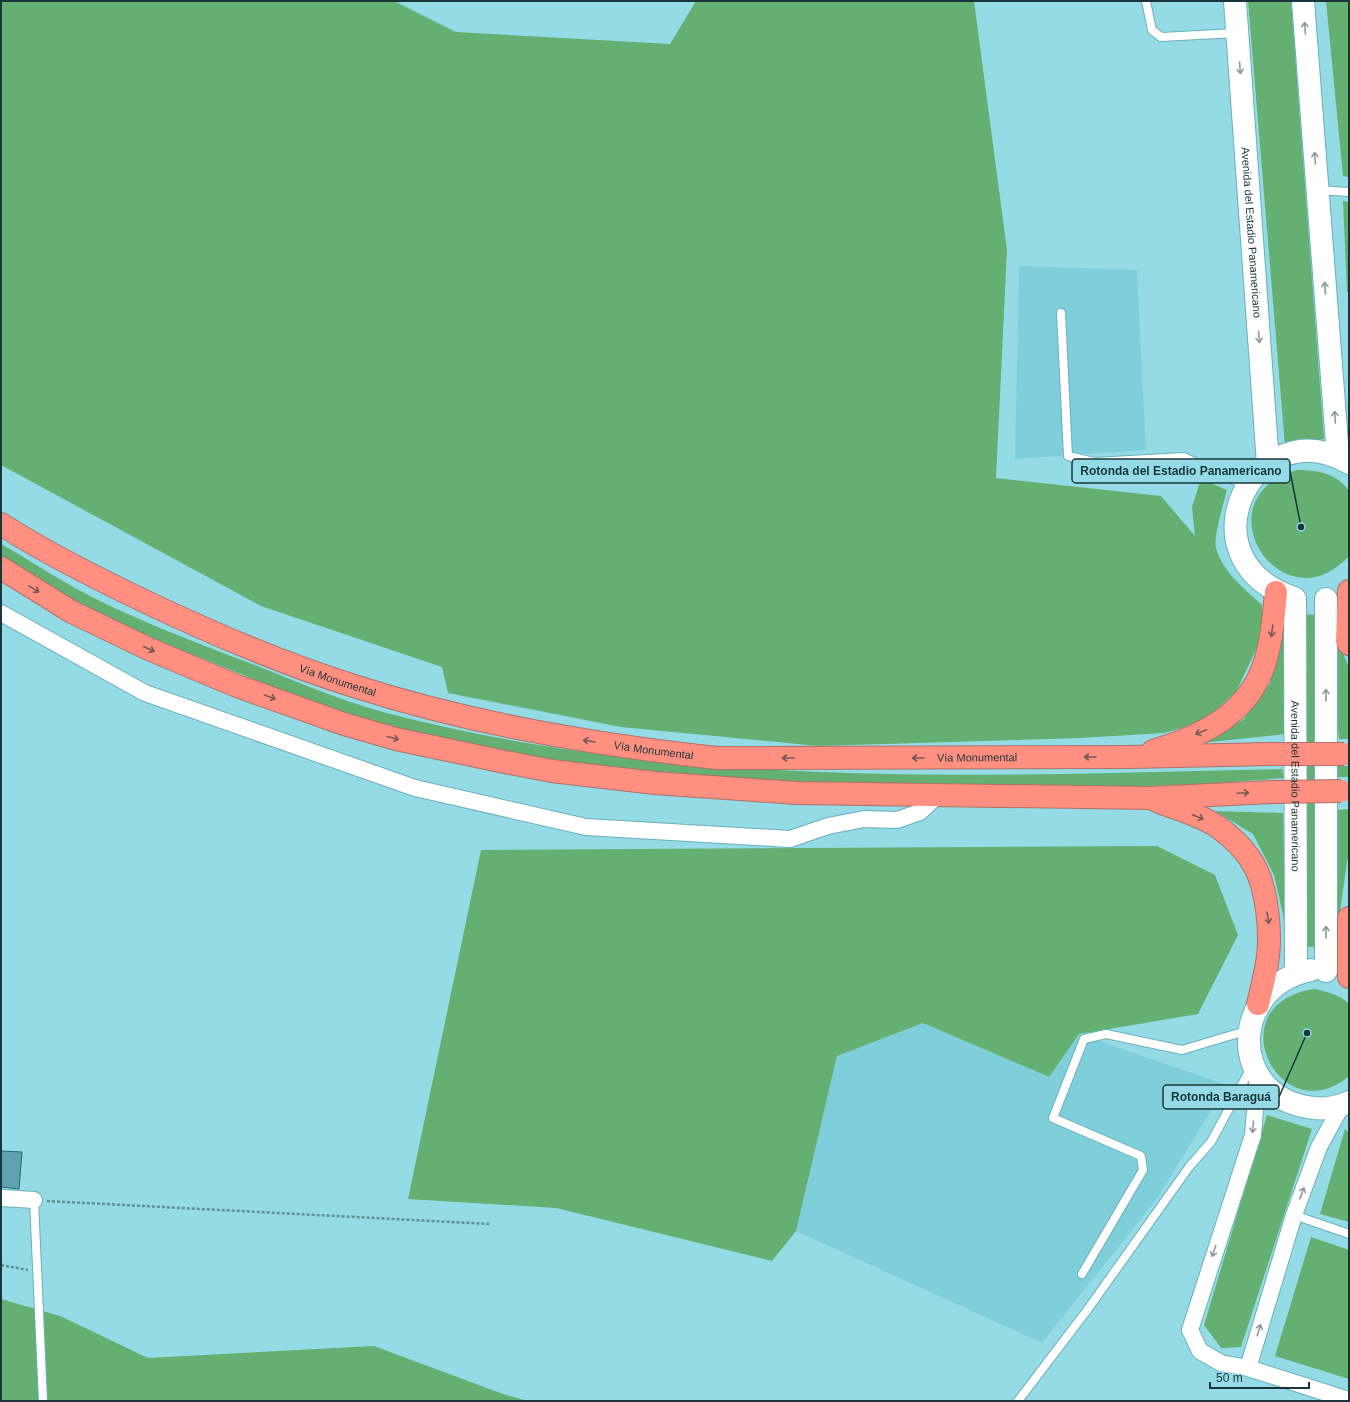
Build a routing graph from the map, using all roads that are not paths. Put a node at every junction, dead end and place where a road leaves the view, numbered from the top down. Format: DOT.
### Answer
graph roads {
  1 [pos="1146,1"];
  2 [pos="1235,1"];
  3 [pos="1303,1"];
  4 [pos="1237,33"];
  5 [pos="1317,190"];
  6 [pos="1349,192"];
  7 [pos="1061,313"];
  8 [pos="1343,460"];
  9 [pos="1268,464"];
  10 [pos="1246,486"];
  11 [pos="1,524"];
  12 [pos="1,568"];
  13 [pos="1349,590"];
  14 [pos="1286,596"];
  15 [pos="1326,599"];
  16 [pos="1,613"];
  17 [pos="1349,644"];
  18 [pos="1347,753"];
  19 [pos="1129,757"];
  20 [pos="1345,791"];
  21 [pos="936,797"];
  22 [pos="1148,798"];
  23 [pos="1349,918"];
  24 [pos="1326,970"];
  25 [pos="1296,974"];
  26 [pos="1349,977"];
  27 [pos="1258,1004"];
  28 [pos="1249,1030"];
  29 [pos="1255,1069"];
  30 [pos="1347,1107"];
  31 [pos="1,1198"];
  32 [pos="34,1200"];
  33 [pos="1294,1215"];
  34 [pos="1349,1234"];
  35 [pos="1082,1274"];
  36 [pos="1248,1368"];
  37 [pos="1349,1400"];
  38 [pos="43,1401"];
  39 [pos="1018,1401"];
  1 -- 4 [label="lane"];
  2 -- 4 [label="street, Avenida del Estadio Panamericano"];
  5 -- 3 [label="street, one-way"];
  4 -- 9 [label="street, Avenida del Estadio Panamericano, one-way"];
  5 -- 6 [label="lane"];
  8 -- 5 [label="street, one-way"];
  7 -- 10 [label="lane"];
  8 -- 9 [label="street"];
  9 -- 10 [label="street"];
  10 -- 14 [label="street"];
  19 -- 11 [label="highway, Vía Monumental, one-way"];
  12 -- 21 [label="highway, one-way"];
  13 -- 15 [label="street"];
  13 -- 17 [label="highway"];
  14 -- 15 [label="street"];
  14 -- 19 [label="highway, one-way"];
  14 -- 25 [label="street, Avenida del Estadio Panamericano"];
  24 -- 15 [label="street, one-way"];
  16 -- 21 [label="street"];
  18 -- 19 [label="highway, Vía Monumental, bridge"];
  22 -- 20 [label="highway, one-way, bridge"];
  21 -- 22 [label="highway"];
  22 -- 27 [label="highway, one-way"];
  23 -- 26 [label="highway"];
  24 -- 25 [label="street"];
  24 -- 26 [label="street"];
  25 -- 27 [label="street"];
  27 -- 28 [label="street"];
  28 -- 29 [label="street"];
  28 -- 35 [label="lane"];
  29 -- 30 [label="street"];
  29 -- 36 [label="street, one-way"];
  29 -- 39 [label="lane"];
  33 -- 30 [label="street, one-way"];
  31 -- 32 [label="street"];
  32 -- 38 [label="lane"];
  33 -- 34 [label="lane"];
  36 -- 33 [label="street, one-way"];
  36 -- 37 [label="street"];
}
